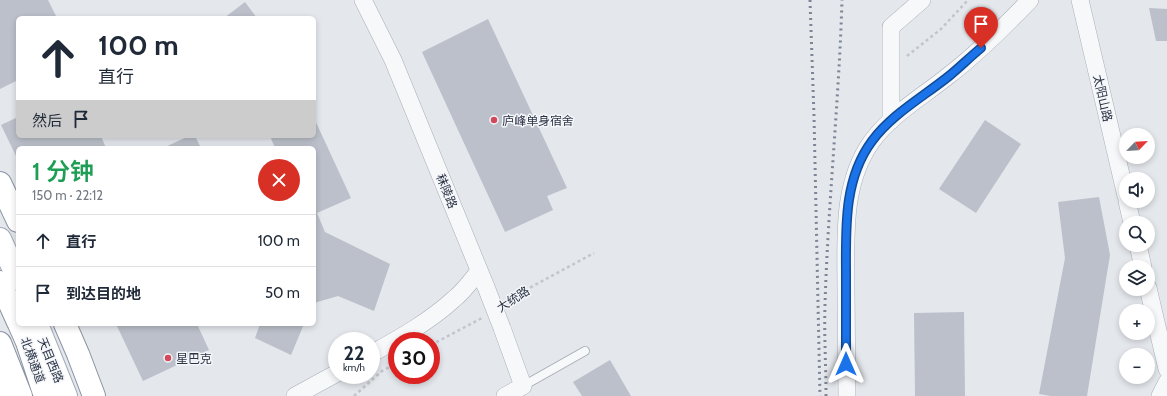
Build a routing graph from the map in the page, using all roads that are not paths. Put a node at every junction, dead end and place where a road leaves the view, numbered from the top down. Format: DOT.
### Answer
graph roads {
  1 [pos="363,0"];
  2 [pos="922,0"];
  3 [pos="1030,0"];
  4 [pos="1080,0"];
  5 [pos="891,121"];
  6 [pos="1120,172"];
  7 [pos="0,183"];
  8 [pos="16,217"];
  9 [pos="0,239"];
  10 [pos="480,271"];
  11 [pos="16,275"];
  12 [pos="0,282"];
  13 [pos="1150,296"];
  14 [pos="16,318"];
  15 [pos="19,326"];
  16 [pos="38,326"];
  17 [pos="66,326"];
  18 [pos="0,343"];
  19 [pos="380,349"];
  20 [pos="585,351"];
  21 [pos="1167,368"];
  22 [pos="328,378"];
  23 [pos="1167,382"];
  24 [pos="0,384"];
  25 [pos="523,386"];
  26 [pos="4,396"];
  27 [pos="21,396"];
  28 [pos="45,396"];
  29 [pos="66,396"];
  30 [pos="94,396"];
  31 [pos="295,396"];
  32 [pos="505,396"];
  33 [pos="847,396"];
  34 [pos="1160,396"];
  1 -- 10 [label="street, 秣陵路"];
  2 -- 5 [label="street"];
  3 -- 5 [label="street"];
  4 -- 6 [label="street, 太阳山路"];
  5 -- 33 [label="street"];
  7 -- 8 [label="main road"];
  9 -- 11 [label="main road"];
  10 -- 19 [label="street"];
  10 -- 25 [label="street, 秣陵路, bridge"];
  12 -- 14 [label="main road, 北横通道"];
  13 -- 21 [label="street"];
  15 -- 28 [label="main road, 北横通道"];
  16 -- 29 [label="main road, 天目西路"];
  17 -- 30 [label="main road"];
  18 -- 27 [label="main road, 北横通道"];
  20 -- 25 [label="lane"];
  22 -- 31 [label="street"];
  23 -- 34 [label="street"];
  24 -- 26 [label="main road"];
  25 -- 32 [label="street"];
}
